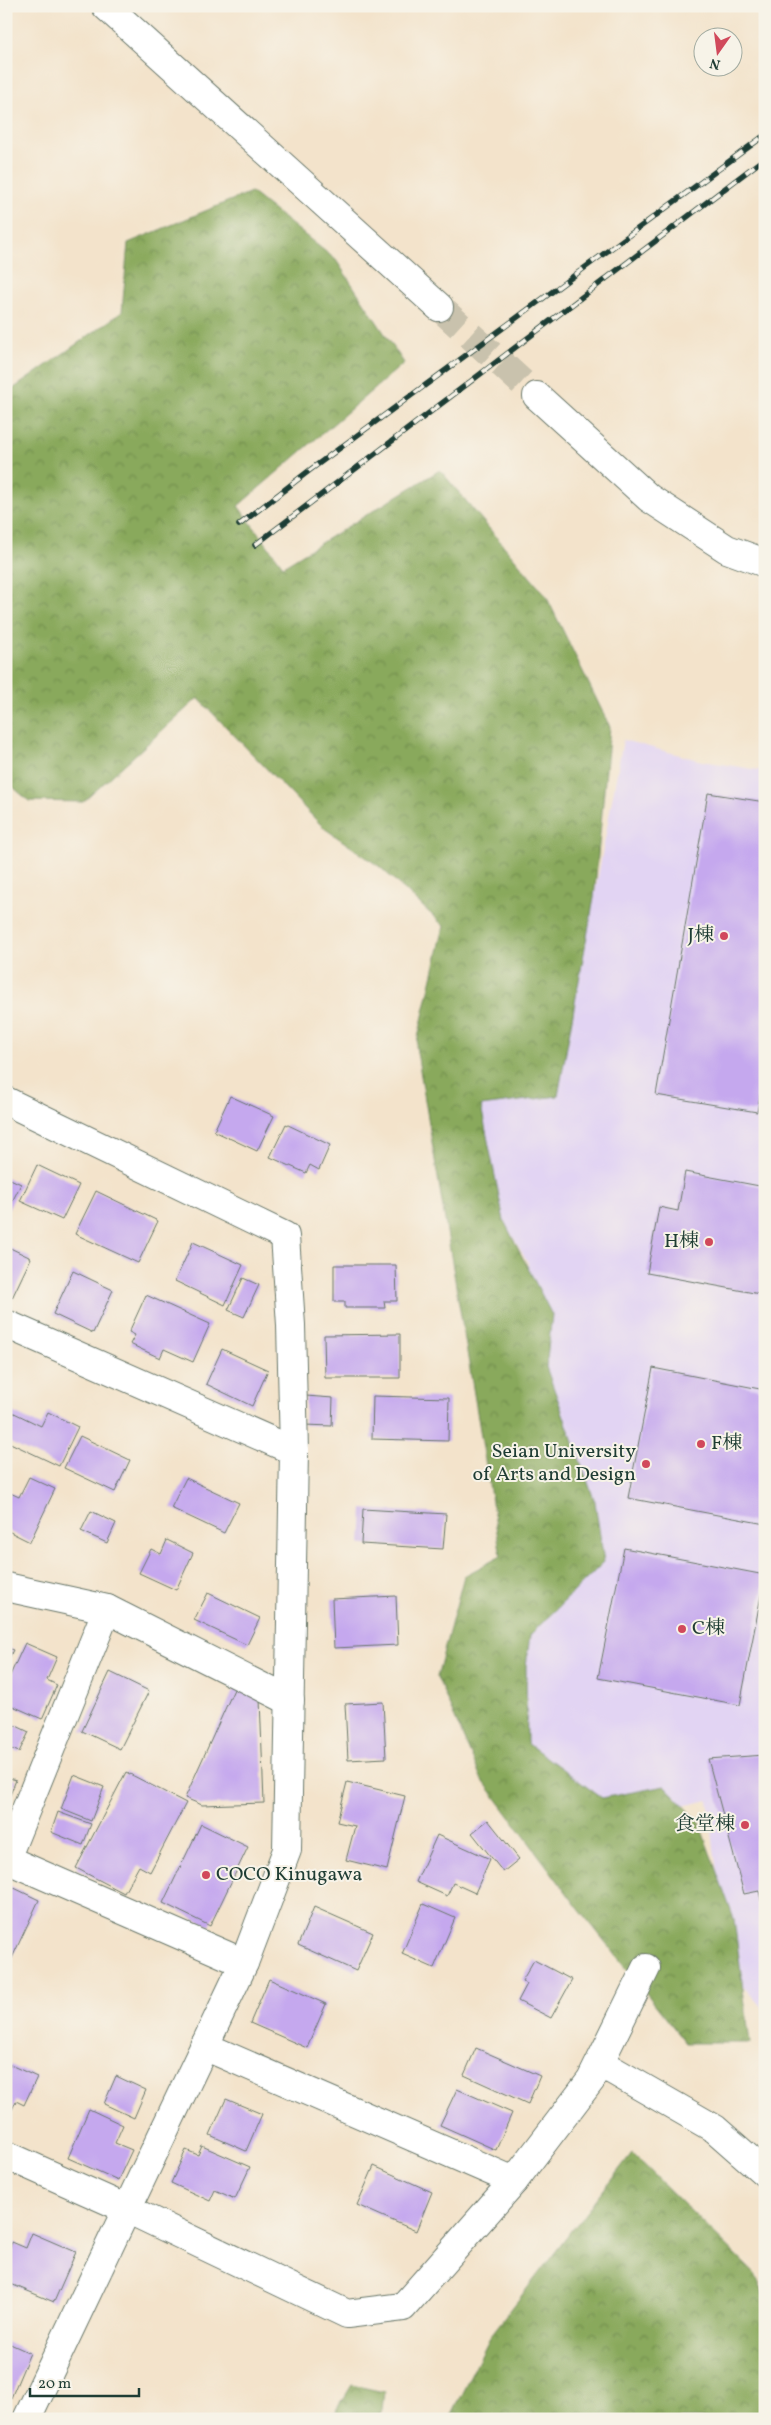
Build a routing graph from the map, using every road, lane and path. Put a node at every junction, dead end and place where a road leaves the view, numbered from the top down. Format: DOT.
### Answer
graph roads {
  1 [pos="106,6"];
  2 [pos="439,307"];
  3 [pos="537,396"];
  4 [pos="765,563"];
  5 [pos="6,1101"];
  6 [pos="6,1324"];
  7 [pos="294,1451"];
  8 [pos="6,1587"];
  9 [pos="107,1609"];
  10 [pos="290,1701"];
  11 [pos="6,1859"];
  12 [pos="244,1963"];
  13 [pos="646,1968"];
  14 [pos="204,2046"];
  15 [pos="600,2063"];
  16 [pos="6,2155"];
  17 [pos="765,2173"];
  18 [pos="514,2181"];
  19 [pos="127,2209"];
  20 [pos="27,2419"];
  1 -- 2 [label="street"];
  3 -- 4 [label="street"];
  5 -- 7 [label="street"];
  6 -- 7 [label="street"];
  7 -- 10 [label="street"];
  8 -- 9 [label="street"];
  9 -- 10 [label="street"];
  9 -- 11 [label="street"];
  10 -- 12 [label="street"];
  11 -- 12 [label="street"];
  12 -- 14 [label="street"];
  13 -- 15 [label="street"];
  14 -- 18 [label="street"];
  14 -- 19 [label="street"];
  15 -- 17 [label="street"];
  15 -- 18 [label="street"];
  16 -- 19 [label="street"];
  18 -- 19 [label="street"];
  19 -- 20 [label="street"];
}
